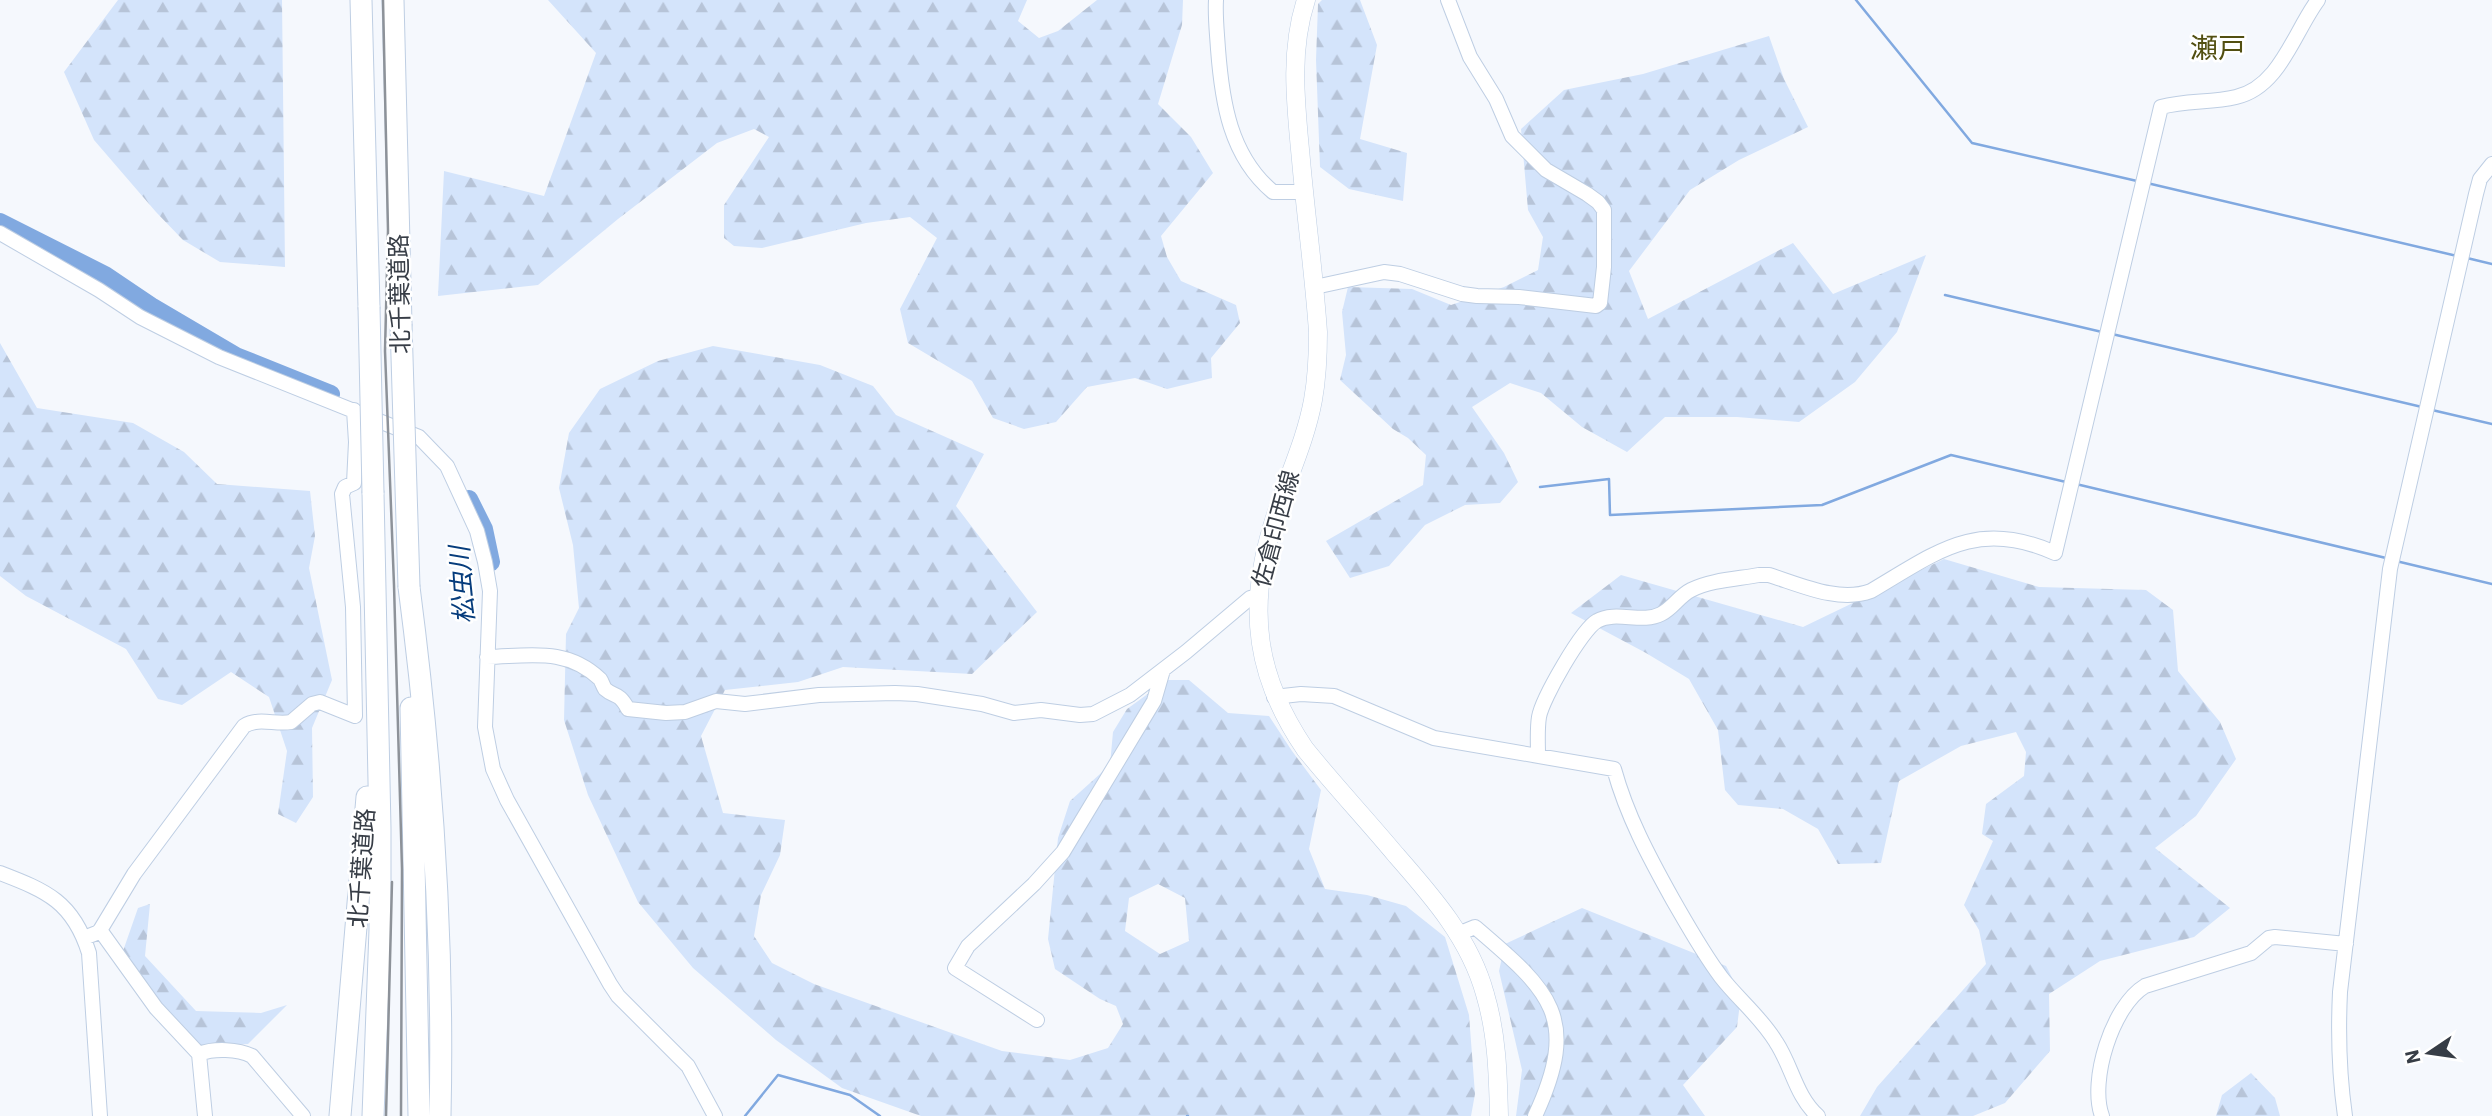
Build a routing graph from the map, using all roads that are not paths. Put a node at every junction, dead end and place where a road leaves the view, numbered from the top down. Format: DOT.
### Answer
graph roads {
  1 [pos="361,0"];
  2 [pos="393,0"];
  3 [pos="1216,0"];
  4 [pos="1306,0"];
  5 [pos="1448,0"];
  6 [pos="2318,0"];
  7 [pos="2492,164"];
  8 [pos="1304,192"];
  9 [pos="0,233"];
  10 [pos="1315,288"];
  11 [pos="354,410"];
  12 [pos="409,587"];
  13 [pos="1258,596"];
  14 [pos="487,657"];
  15 [pos="1163,670"];
  16 [pos="1274,697"];
  17 [pos="1538,755"];
  18 [pos="373,833"];
  19 [pos="0,873"];
  20 [pos="100,930"];
  21 [pos="1458,934"];
  22 [pos="84,938"];
  23 [pos="2346,944"];
  24 [pos="1037,1020"];
  25 [pos="199,1054"];
  26 [pos="100,1116"];
  27 [pos="205,1116"];
  28 [pos="303,1116"];
  29 [pos="340,1116"];
  30 [pos="373,1116"];
  31 [pos="419,1116"];
  32 [pos="440,1116"];
  33 [pos="715,1116"];
  34 [pos="1499,1116"];
  35 [pos="1535,1116"];
  36 [pos="1818,1116"];
  37 [pos="2102,1116"];
  38 [pos="2345,1116"];
  1 -- 18 [label="highway, 北千葉道路, bridge"];
  2 -- 12 [label="highway, 北千葉道路, bridge"];
  3 -- 8 [label="street"];
  4 -- 8 [label="main road, 佐倉印西線"];
  5 -- 10 [label="street"];
  6 -- 17 [label="street"];
  7 -- 23 [label="street"];
  8 -- 10 [label="main road, 佐倉印西線"];
  9 -- 11 [label="street"];
  10 -- 13 [label="main road, 佐倉印西線"];
  11 -- 14 [label="street"];
  11 -- 20 [label="street"];
  12 -- 31 [label="highway, 北千葉道路"];
  12 -- 32 [label="highway, 北千葉道路"];
  13 -- 15 [label="street"];
  13 -- 16 [label="main road, 佐倉印西線"];
  14 -- 15 [label="street"];
  14 -- 33 [label="street"];
  15 -- 24 [label="street"];
  16 -- 17 [label="street"];
  16 -- 21 [label="main road, 佐倉印西線"];
  17 -- 36 [label="street"];
  18 -- 29 [label="highway, 北千葉道路"];
  18 -- 30 [label="highway, 北千葉道路"];
  19 -- 22 [label="street"];
  20 -- 22 [label="street"];
  20 -- 25 [label="street"];
  21 -- 34 [label="main road, 佐倉印西線"];
  21 -- 35 [label="street"];
  22 -- 26 [label="street"];
  23 -- 37 [label="street"];
  23 -- 38 [label="street"];
  25 -- 27 [label="street"];
  25 -- 28 [label="street"];
}
